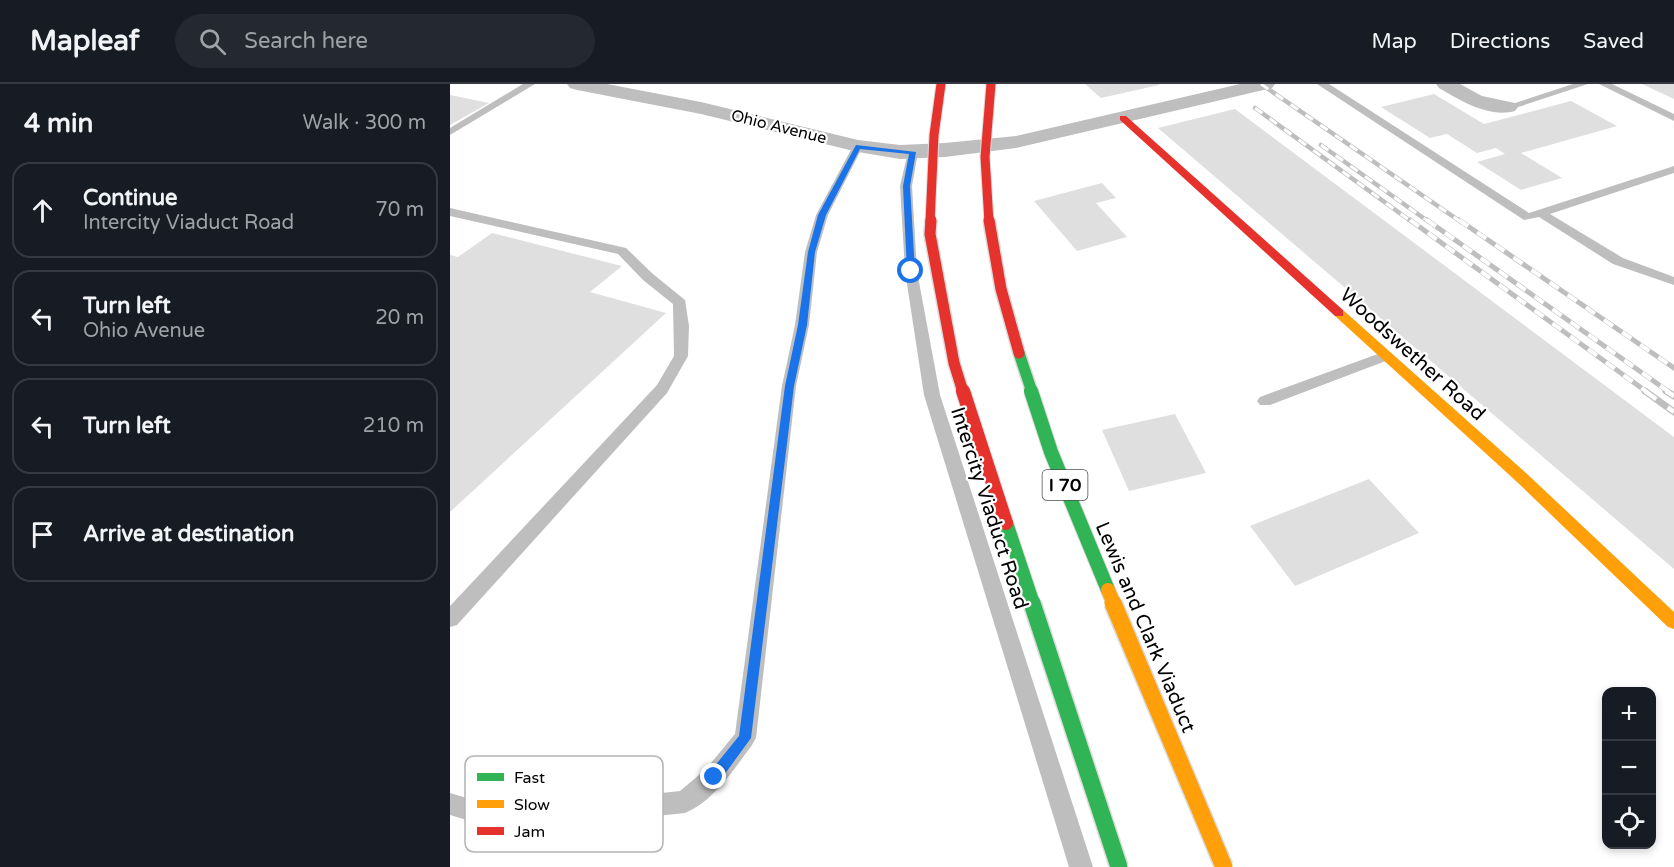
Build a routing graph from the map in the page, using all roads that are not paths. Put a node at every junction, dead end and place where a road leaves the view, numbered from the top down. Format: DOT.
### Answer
graph roads {
  1 [pos="530,84"];
  2 [pos="577,84"];
  3 [pos="941,84"];
  4 [pos="991,84"];
  5 [pos="1265,84"];
  6 [pos="1322,84"];
  7 [pos="1446,84"];
  8 [pos="1583,84"];
  9 [pos="1604,84"];
  10 [pos="1508,107"];
  11 [pos="1123,118"];
  12 [pos="1674,118"];
  13 [pos="450,132"];
  14 [pos="858,146"];
  15 [pos="913,152"];
  16 [pos="1674,169"];
  17 [pos="450,212"];
  18 [pos="1540,213"];
  19 [pos="1674,281"];
  20 [pos="1386,356"];
  21 [pos="1265,401"];
  22 [pos="450,618"];
  23 [pos="1674,622"];
  24 [pos="450,804"];
  25 [pos="663,804"];
  26 [pos="465,809"];
  27 [pos="1081,867"];
  28 [pos="1119,867"];
  29 [pos="1224,867"];
  1 -- 13 [label="lane"];
  2 -- 14 [label="street, Ohio Avenue"];
  3 -- 28 [label="main road, bridge"];
  4 -- 29 [label="main road, Lewis and Clark Viaduct / I 70, bridge"];
  5 -- 11 [label="street, Ohio Avenue"];
  6 -- 18 [label="lane"];
  7 -- 10 [label="street"];
  8 -- 10 [label="lane"];
  9 -- 12 [label="lane"];
  11 -- 15 [label="street, Ohio Avenue"];
  11 -- 20 [label="main road, Woodswether Road"];
  14 -- 15 [label="street, Ohio Avenue"];
  14 -- 25 [label="lane"];
  15 -- 27 [label="lane, Intercity Viaduct Road"];
  16 -- 18 [label="lane"];
  17 -- 22 [label="lane"];
  18 -- 19 [label="lane"];
  20 -- 21 [label="lane"];
  20 -- 23 [label="main road, Woodswether Road"];
  24 -- 26 [label="lane"];
}
